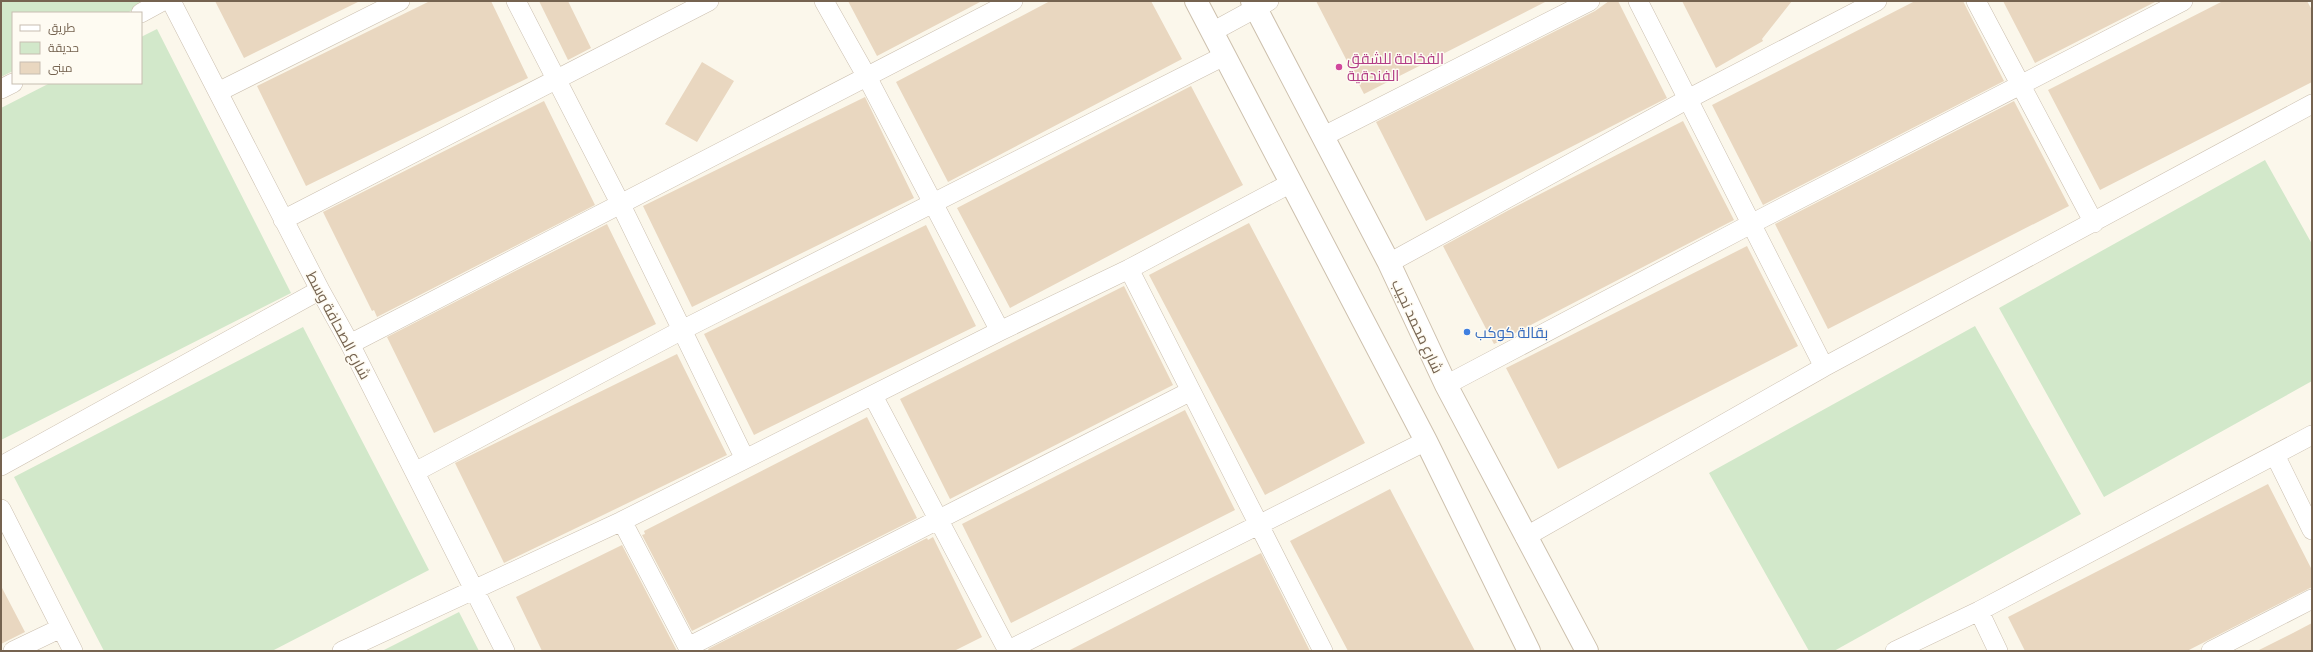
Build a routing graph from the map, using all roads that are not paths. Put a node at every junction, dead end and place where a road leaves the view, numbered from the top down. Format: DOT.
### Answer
graph roads {
  1 [pos="163,1"];
  2 [pos="171,1"];
  3 [pos="400,1"];
  4 [pos="516,1"];
  5 [pos="709,1"];
  6 [pos="824,1"];
  7 [pos="1013,1"];
  8 [pos="1196,1"];
  9 [pos="1590,1"];
  10 [pos="1638,1"];
  11 [pos="1877,1"];
  12 [pos="1976,1"];
  13 [pos="2183,1"];
  14 [pos="1258,3"];
  15 [pos="142,12"];
  16 [pos="1212,32"];
  17 [pos="1224,56"];
  18 [pos="867,77"];
  19 [pos="557,80"];
  20 [pos="12,84"];
  21 [pos="2022,84"];
  22 [pos="1,89"];
  23 [pos="218,92"];
  24 [pos="1688,99"];
  25 [pos="2312,104"];
  26 [pos="1322,137"];
  27 [pos="1291,183"];
  28 [pos="620,203"];
  29 [pos="933,203"];
  30 [pos="283,220"];
  31 [pos="2094,223"];
  32 [pos="1751,224"];
  33 [pos="1389,264"];
  34 [pos="1129,269"];
  35 [pos="320,290"];
  36 [pos="682,330"];
  37 [pos="1000,331"];
  38 [pos="350,344"];
  39 [pos="1824,367"];
  40 [pos="1446,385"];
  41 [pos="1191,391"];
  42 [pos="873,396"];
  43 [pos="2312,435"];
  44 [pos="1426,441"];
  45 [pos="2275,455"];
  46 [pos="745,459"];
  47 [pos="1,466"];
  48 [pos="415,472"];
  49 [pos="1,509"];
  50 [pos="938,520"];
  51 [pos="622,521"];
  52 [pos="1260,524"];
  53 [pos="2312,530"];
  54 [pos="1525,537"];
  55 [pos="474,590"];
  56 [pos="2312,599"];
  57 [pos="1979,611"];
  58 [pos="61,628"];
  59 [pos="689,649"];
  60 [pos="13,651"];
  61 [pos="73,651"];
  62 [pos="342,651"];
  63 [pos="505,651"];
  64 [pos="1008,651"];
  65 [pos="1323,651"];
  66 [pos="1530,651"];
  67 [pos="1587,651"];
  68 [pos="1895,651"];
  69 [pos="1998,651"];
  70 [pos="2211,651"];
  1 -- 15 [label="street"];
  2 -- 23 [label="street, شارع الصحافة وسط"];
  3 -- 23 [label="street"];
  4 -- 19 [label="street"];
  5 -- 19 [label="street"];
  6 -- 18 [label="street"];
  7 -- 18 [label="street"];
  8 -- 16 [label="main road"];
  9 -- 26 [label="street"];
  10 -- 24 [label="street"];
  11 -- 24 [label="street"];
  12 -- 21 [label="street"];
  13 -- 21 [label="street"];
  14 -- 16 [label="street"];
  14 -- 26 [label="main road, شارع محمد نجيب"];
  16 -- 17 [label="main road"];
  17 -- 27 [label="main road"];
  17 -- 29 [label="street"];
  18 -- 28 [label="street"];
  18 -- 29 [label="street"];
  19 -- 28 [label="street"];
  19 -- 30 [label="street"];
  20 -- 22 [label="street"];
  21 -- 31 [label="street"];
  21 -- 32 [label="street"];
  23 -- 30 [label="street, شارع الصحافة وسط"];
  24 -- 32 [label="street"];
  24 -- 33 [label="street"];
  25 -- 31 [label="street"];
  26 -- 33 [label="main road, شارع محمد نجيب"];
  27 -- 34 [label="street"];
  27 -- 44 [label="main road"];
  28 -- 36 [label="street"];
  28 -- 38 [label="street"];
  29 -- 36 [label="street"];
  29 -- 37 [label="street"];
  30 -- 35 [label="street, شارع الصحافة وسط"];
  31 -- 39 [label="street"];
  32 -- 39 [label="street"];
  32 -- 40 [label="street"];
  33 -- 40 [label="main road, شارع محمد نجيب"];
  34 -- 37 [label="street"];
  34 -- 41 [label="street"];
  35 -- 38 [label="street, شارع الصحافة وسط"];
  35 -- 47 [label="street"];
  36 -- 46 [label="street"];
  36 -- 48 [label="street"];
  37 -- 42 [label="street"];
  38 -- 48 [label="street, شارع الصحافة وسط"];
  39 -- 54 [label="street"];
  40 -- 54 [label="main road, شارع محمد نجيب"];
  41 -- 50 [label="street"];
  41 -- 52 [label="street"];
  42 -- 46 [label="street"];
  42 -- 50 [label="street"];
  43 -- 45 [label="street"];
  44 -- 52 [label="street"];
  44 -- 66 [label="main road"];
  45 -- 53 [label="street"];
  45 -- 57 [label="street"];
  46 -- 51 [label="street"];
  48 -- 55 [label="street, شارع الصحافة وسط"];
  49 -- 58 [label="street"];
  50 -- 59 [label="street"];
  50 -- 64 [label="street"];
  51 -- 55 [label="street"];
  51 -- 59 [label="street"];
  52 -- 64 [label="street"];
  52 -- 65 [label="street"];
  54 -- 67 [label="main road, شارع محمد نجيب"];
  55 -- 62 [label="street"];
  55 -- 63 [label="street, شارع الصحافة وسط"];
  56 -- 70 [label="street"];
  57 -- 68 [label="street"];
  57 -- 69 [label="street"];
  58 -- 60 [label="street"];
  58 -- 61 [label="street"];
}
